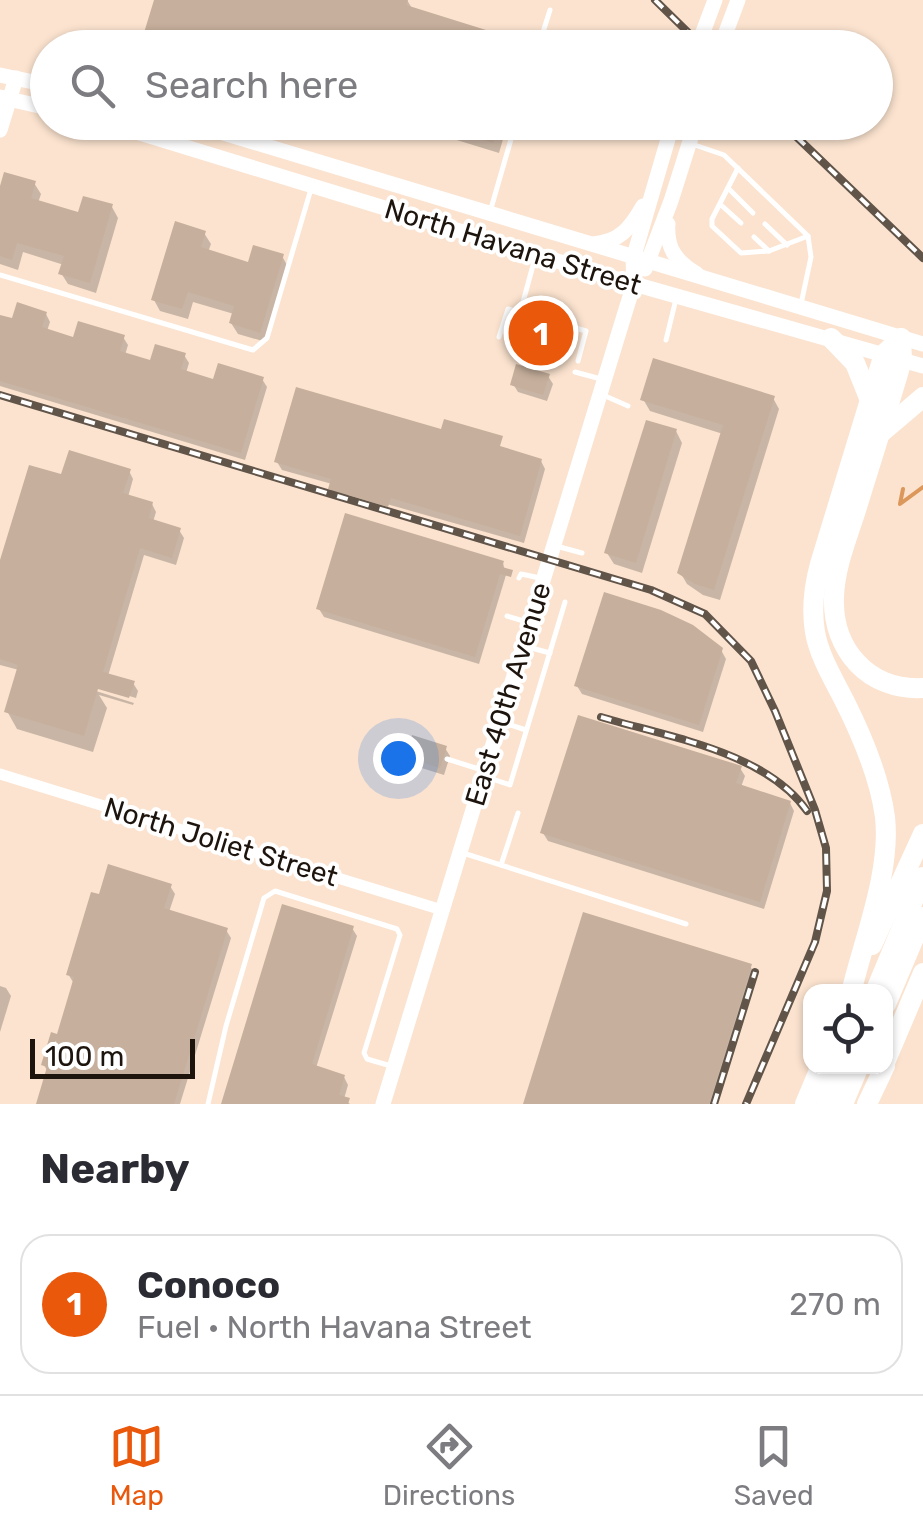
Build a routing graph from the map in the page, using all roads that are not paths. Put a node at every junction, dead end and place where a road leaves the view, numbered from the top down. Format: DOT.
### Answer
graph roads {
  1 [pos="714,0"];
  2 [pos="738,0"];
  3 [pos="550,10"];
  4 [pos="544,30"];
  5 [pos="703,30"];
  6 [pos="727,30"];
  7 [pos="8,76"];
  8 [pos="6,98"];
  9 [pos="0,130"];
  10 [pos="162,140"];
  11 [pos="246,140"];
  12 [pos="511,140"];
  13 [pos="667,140"];
  14 [pos="690,140"];
  15 [pos="689,143"];
  16 [pos="738,168"];
  17 [pos="312,186"];
  18 [pos="654,186"];
  19 [pos="728,188"];
  20 [pos="672,201"];
  21 [pos="720,204"];
  22 [pos="753,213"];
  23 [pos="489,214"];
  24 [pos="741,224"];
  25 [pos="765,224"];
  26 [pos="808,236"];
  27 [pos="754,237"];
  28 [pos="586,244"];
  29 [pos="787,245"];
  30 [pos="769,252"];
  31 [pos="536,255"];
  32 [pos="641,261"];
  33 [pos="0,275"];
  34 [pos="712,282"];
  35 [pos="634,284"];
  36 [pos="677,296"];
  37 [pos="800,307"];
  38 [pos="520,312"];
  39 [pos="500,338"];
  40 [pos="831,338"];
  41 [pos="901,338"];
  42 [pos="666,340"];
  43 [pos="923,344"];
  44 [pos="893,357"];
  45 [pos="578,361"];
  46 [pos="923,366"];
  47 [pos="575,372"];
  48 [pos="603,387"];
  49 [pos="923,397"];
  50 [pos="870,400"];
  51 [pos="628,406"];
  52 [pos="880,433"];
  53 [pos="553,545"];
  54 [pos="582,553"];
  55 [pos="518,578"];
  56 [pos="543,578"];
  57 [pos="566,602"];
  58 [pos="507,616"];
  59 [pos="530,623"];
  60 [pos="523,645"];
  61 [pos="550,653"];
  62 [pos="923,688"];
  63 [pos="500,722"];
  64 [pos="526,730"];
  65 [pos="447,759"];
  66 [pos="0,774"];
  67 [pos="484,774"];
  68 [pos="518,813"];
  69 [pos="923,834"];
  70 [pos="460,852"];
  71 [pos="501,865"];
  72 [pos="923,877"];
  73 [pos="442,910"];
  74 [pos="923,916"];
  75 [pos="686,924"];
  76 [pos="923,973"];
  77 [pos="854,984"];
  78 [pos="855,984"];
  79 [pos="878,984"];
  80 [pos="893,987"];
  81 [pos="923,990"];
  82 [pos="893,1046"];
  83 [pos="893,1049"];
  84 [pos="394,1067"];
  85 [pos="817,1074"];
  86 [pos="839,1074"];
  87 [pos="856,1074"];
  88 [pos="881,1074"];
  89 [pos="208,1104"];
  90 [pos="383,1104"];
  91 [pos="805,1104"];
  92 [pos="826,1104"];
  93 [pos="843,1104"];
  94 [pos="867,1104"];
  1 -- 5 [label="main road"];
  2 -- 6 [label="main road"];
  3 -- 4 [label="lane"];
  7 -- 8 [label="main road"];
  8 -- 9 [label="main road"];
  10 -- 17 [label="main road, North Havana Street"];
  11 -- 23 [label="main road, North Havana Street"];
  12 -- 23 [label="lane"];
  13 -- 18 [label="main road, East 40th Avenue"];
  14 -- 15 [label="main road, East 40th Avenue"];
  15 -- 16 [label="lane"];
  15 -- 20 [label="main road, East 40th Avenue"];
  16 -- 19 [label="lane"];
  16 -- 26 [label="lane"];
  17 -- 31 [label="main road, North Havana Street"];
  17 -- 33 [label="lane"];
  18 -- 28 [label="main road"];
  18 -- 32 [label="main road, East 40th Avenue"];
  19 -- 21 [label="lane"];
  19 -- 22 [label="lane"];
  20 -- 32 [label="main road, East 40th Avenue"];
  20 -- 34 [label="main road"];
  21 -- 24 [label="lane"];
  21 -- 30 [label="lane"];
  23 -- 28 [label="main road, North Havana Street"];
  25 -- 29 [label="lane"];
  26 -- 29 [label="lane"];
  26 -- 37 [label="lane"];
  27 -- 30 [label="lane"];
  28 -- 32 [label="main road, North Havana Street"];
  29 -- 30 [label="lane"];
  31 -- 35 [label="main road, North Havana Street"];
  31 -- 38 [label="lane"];
  32 -- 34 [label="main road, North Havana Street"];
  32 -- 35 [label="main road, East 40th Avenue"];
  34 -- 37 [label="main road, North Havana Street"];
  35 -- 36 [label="main road, North Havana Street"];
  35 -- 48 [label="main road, East 40th Avenue"];
  36 -- 40 [label="main road, North Havana Street"];
  36 -- 42 [label="lane"];
  37 -- 41 [label="main road, North Havana Street"];
  38 -- 39 [label="lane"];
  38 -- 45 [label="lane"];
  40 -- 44 [label="main road, North Havana Street"];
  40 -- 50 [label="highway"];
  41 -- 43 [label="main road, North Havana Street"];
  41 -- 44 [label="highway"];
  44 -- 46 [label="main road, North Havana Street"];
  44 -- 50 [label="highway"];
  44 -- 52 [label="highway"];
  47 -- 48 [label="lane"];
  48 -- 51 [label="lane"];
  48 -- 53 [label="main road, East 40th Avenue"];
  49 -- 52 [label="highway"];
  50 -- 77 [label="highway"];
  52 -- 62 [label="highway"];
  53 -- 54 [label="lane"];
  53 -- 56 [label="main road, East 40th Avenue"];
  55 -- 56 [label="lane"];
  56 -- 59 [label="main road, East 40th Avenue"];
  57 -- 61 [label="lane"];
  58 -- 59 [label="lane"];
  59 -- 60 [label="main road, East 40th Avenue"];
  60 -- 61 [label="lane"];
  60 -- 63 [label="main road, East 40th Avenue"];
  61 -- 64 [label="lane"];
  63 -- 64 [label="lane"];
  63 -- 67 [label="main road, East 40th Avenue"];
  64 -- 67 [label="lane"];
  65 -- 67 [label="lane"];
  66 -- 73 [label="street, North Joliet Street"];
  67 -- 70 [label="main road, East 40th Avenue"];
  68 -- 71 [label="lane"];
  69 -- 78 [label="highway"];
  70 -- 71 [label="lane"];
  70 -- 73 [label="main road, East 40th Avenue"];
  71 -- 75 [label="lane"];
  72 -- 79 [label="highway"];
  73 -- 84 [label="main road, East 40th Avenue"];
  74 -- 80 [label="highway"];
  76 -- 82 [label="highway"];
  81 -- 83 [label="highway"];
  84 -- 89 [label="lane"];
  84 -- 90 [label="main road, East 40th Avenue"];
  85 -- 91 [label="highway"];
  86 -- 92 [label="highway"];
  87 -- 93 [label="highway"];
  88 -- 94 [label="highway"];
}
